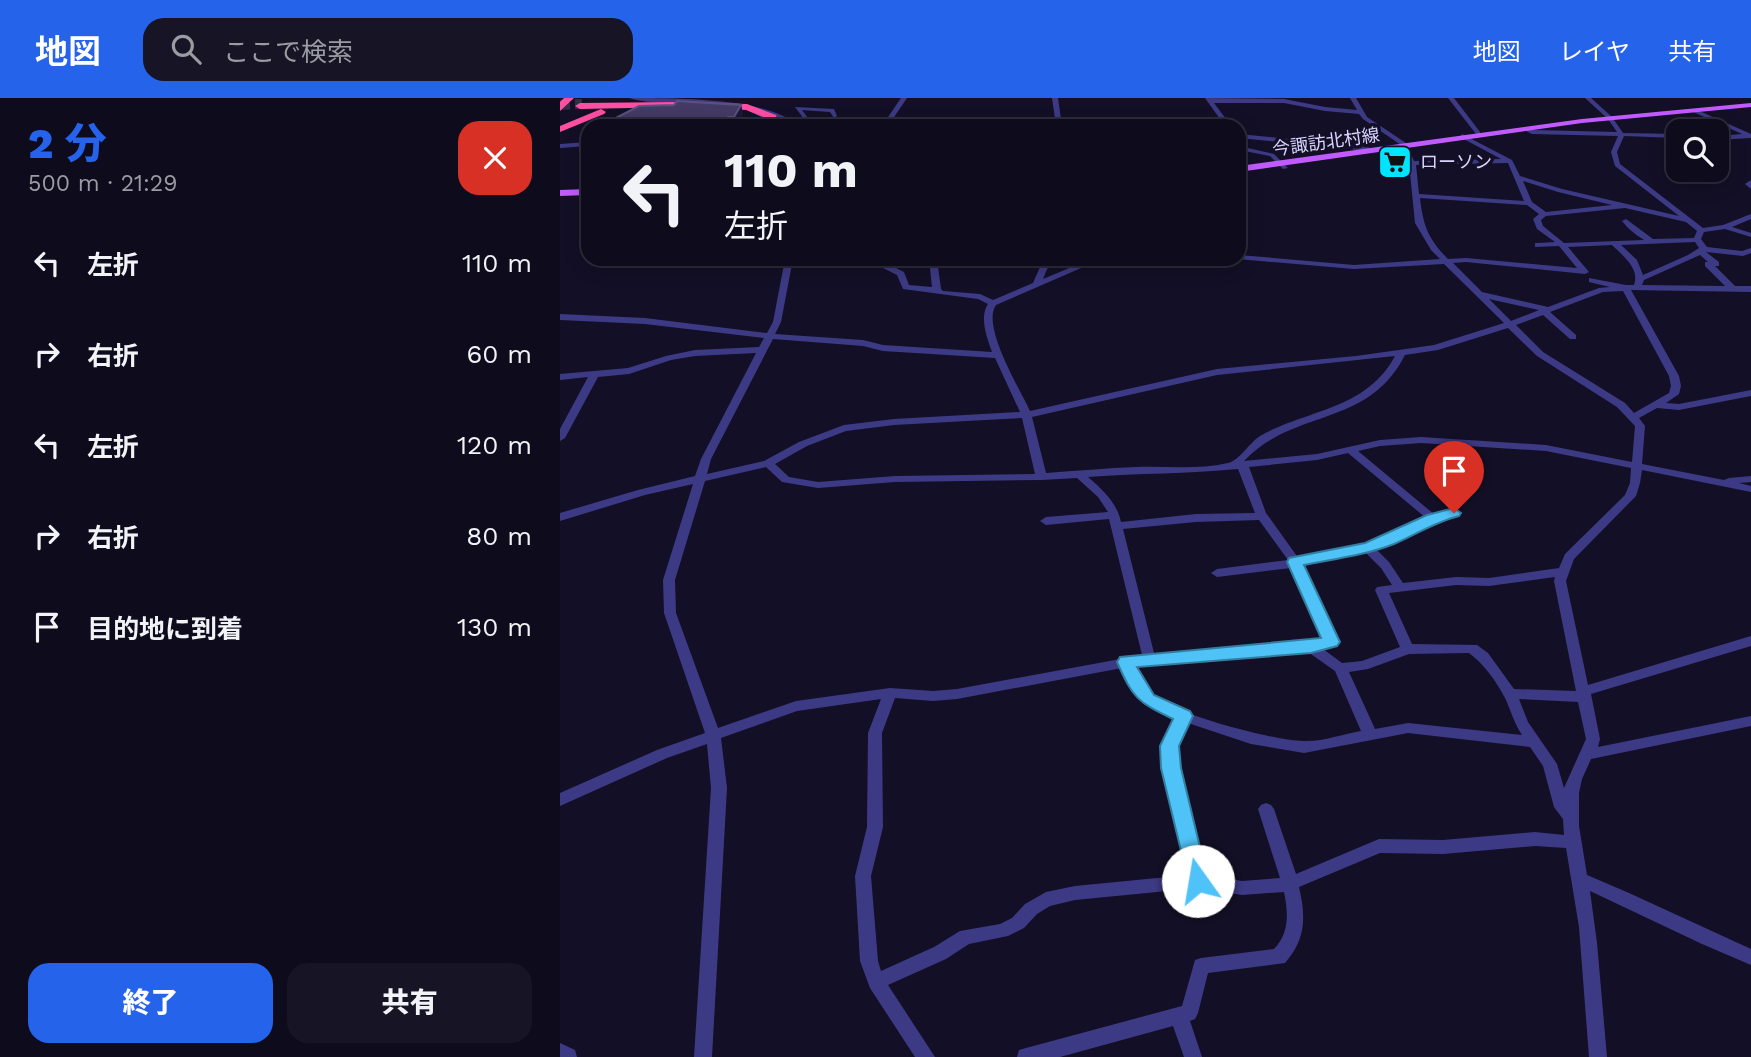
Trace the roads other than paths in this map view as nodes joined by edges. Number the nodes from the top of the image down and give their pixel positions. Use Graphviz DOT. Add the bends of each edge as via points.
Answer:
graph roads {
  1 [pos="569,98"];
  2 [pos="615,98"];
  3 [pos="632,98"];
  4 [pos="904,98"];
  5 [pos="1055,98"];
  6 [pos="1353,98"];
  7 [pos="1451,98"];
  8 [pos="1588,98"];
  9 [pos="1281,99"];
  10 [pos="742,100"];
  11 [pos="1208,100"];
  12 [pos="582,102"];
  13 [pos="654,104"];
  14 [pos="1751,104"];
  15 [pos="560,108"];
  16 [pos="1693,110"];
  17 [pos="1361,112"];
  18 [pos="626,114"];
  19 [pos="1609,117"];
  20 [pos="765,119"];
  21 [pos="773,119"];
  22 [pos="779,119"];
  23 [pos="786,119"];
  24 [pos="804,119"];
  25 [pos="834,119"];
  26 [pos="890,119"];
  27 [pos="1058,119"];
  28 [pos="1223,119"];
  29 [pos="561,122"];
  30 [pos="1525,129"];
  31 [pos="1478,133"];
  32 [pos="1622,135"];
  33 [pos="1666,136"];
  34 [pos="1751,136"];
  35 [pos="1246,137"];
  36 [pos="1464,137"];
  37 [pos="1729,137"];
  38 [pos="581,144"];
  39 [pos="560,146"];
  40 [pos="1405,146"];
  41 [pos="1246,149"];
  42 [pos="1337,150"];
  43 [pos="1510,161"];
  44 [pos="1412,163"];
  45 [pos="1281,165"];
  46 [pos="1246,168"];
  47 [pos="1517,177"];
  48 [pos="581,194"];
  49 [pos="560,195"];
  50 [pos="1415,196"];
  51 [pos="1529,203"];
  52 [pos="1626,206"];
  53 [pos="1544,214"];
  54 [pos="1751,216"];
  55 [pos="1626,221"];
  56 [pos="1689,221"];
  57 [pos="1725,227"];
  58 [pos="1701,230"];
  59 [pos="1751,235"];
  60 [pos="1698,240"];
  61 [pos="1652,242"];
  62 [pos="1615,244"];
  63 [pos="1538,245"];
  64 [pos="1562,245"];
  65 [pos="1702,250"];
  66 [pos="1751,250"];
  67 [pos="1246,258"];
  68 [pos="1445,261"];
  69 [pos="787,266"];
  70 [pos="886,266"];
  71 [pos="934,266"];
  72 [pos="1044,266"];
  73 [pos="1080,266"];
  74 [pos="1583,271"];
  75 [pos="1592,280"];
  76 [pos="1037,283"];
  77 [pos="1634,285"];
  78 [pos="1733,289"];
  79 [pos="1751,289"];
  80 [pos="937,290"];
  81 [pos="1602,290"];
  82 [pos="1479,294"];
  83 [pos="993,303"];
  84 [pos="1546,311"];
  85 [pos="560,317"];
  86 [pos="1508,325"];
  87 [pos="770,336"];
  88 [pos="1573,337"];
  89 [pos="761,350"];
  90 [pos="1401,353"];
  91 [pos="997,355"];
  92 [pos="594,375"];
  93 [pos="560,377"];
  94 [pos="1751,393"];
  95 [pos="1657,405"];
  96 [pos="1026,415"];
  97 [pos="1634,417"];
  98 [pos="560,438"];
  99 [pos="1351,450"];
  100 [pos="768,463"];
  101 [pos="1238,464"];
  102 [pos="1636,468"];
  103 [pos="1079,474"];
  104 [pos="1041,477"];
  105 [pos="699,479"];
  106 [pos="1751,479"];
  107 [pos="1708,482"];
  108 [pos="1751,489"];
  109 [pos="1454,513"];
  110 [pos="1263,516"];
  111 [pos="560,517"];
  112 [pos="1432,518"];
  113 [pos="1046,521"];
  114 [pos="1117,521"];
  115 [pos="1368,548"];
  116 [pos="1295,562"];
  117 [pos="1562,572"];
  118 [pos="1217,573"];
  119 [pos="1400,588"];
  120 [pos="1751,641"];
  121 [pos="1311,647"];
  122 [pos="1408,649"];
  123 [pos="1149,658"];
  124 [pos="1126,662"];
  125 [pos="1340,668"];
  126 [pos="890,693"];
  127 [pos="1510,694"];
  128 [pos="1585,694"];
  129 [pos="1184,716"];
  130 [pos="1751,721"];
  131 [pos="1370,734"];
  132 [pos="715,737"];
  133 [pos="1535,742"];
  134 [pos="1589,754"];
  135 [pos="1553,773"];
  136 [pos="1574,781"];
  137 [pos="560,800"];
  138 [pos="1266,809"];
  139 [pos="1572,818"];
  140 [pos="1574,842"];
  141 [pos="1580,880"];
  142 [pos="1198,881"];
  143 [pos="1289,884"];
  144 [pos="1751,957"];
  145 [pos="876,982"];
  146 [pos="1179,1016"];
  147 [pos="560,1052"];
  148 [pos="568,1057"];
  149 [pos="703,1057"];
  150 [pos="926,1057"];
  151 [pos="1026,1057"];
  152 [pos="1193,1057"];
  153 [pos="1598,1057"];
  1 -- 15 [label="highway"];
  2 -- 13 [label="highway"];
  3 -- 13 [label="street"];
  4 -- 26 [label="street"];
  5 -- 27 [label="street"];
  6 -- 17 [label="street"];
  7 -- 31 [label="street"];
  8 -- 19 [label="street"];
  9 -- 11 [label="street"];
  9 -- 17 [label="street"];
  10 -- 13 [label="street"];
  10 -- 23 [label="street" via="767,106"];
  11 -- 28 [label="street"];
  12 -- 13 [label="highway"];
  12 -- 29 [label="highway"];
  13 -- 18 [label="street"];
  13 -- 20 [label="street" via="740,108"];
  13 -- 21 [label="highway" via="747,107"];
  13 -- 22 [label="highway" via="751,106"];
  13 -- 29 [label="highway"];
  14 -- 16 [label="main road, 今諏訪北村線"];
  14 -- 19 [label="main road, 今諏訪北村線"];
  16 -- 19 [label="main road, 今諏訪北村線"];
  16 -- 34 [label="street"];
  17 -- 40 [label="street"];
  19 -- 30 [label="main road, 今諏訪北村線"];
  19 -- 31 [label="main road, 今諏訪北村線"];
  19 -- 32 [label="street"];
  24 -- 25 [label="street" via="797,108 832,110"];
  30 -- 32 [label="street"];
  30 -- 36 [label="main road, 今諏訪北村線"];
  31 -- 36 [label="main road, 今諏訪北村線"];
  32 -- 33 [label="street"];
  32 -- 56 [label="street" via="1614,152 1618,165"];
  34 -- 37 [label="street"];
  35 -- 42 [label="street"];
  36 -- 40 [label="main road, 今諏訪北村線"];
  36 -- 43 [label="street"];
  38 -- 39 [label="street"];
  40 -- 42 [label="main road, 今諏訪北村線"];
  40 -- 44 [label="street"];
  40 -- 45 [label="main road, 今諏訪北村線"];
  41 -- 45 [label="street" via="1272,155"];
  42 -- 45 [label="main road, 今諏訪北村線"];
  43 -- 44 [label="street"];
  43 -- 47 [label="street"];
  44 -- 50 [label="street"];
  45 -- 46 [label="main road, 今諏訪北村線"];
  47 -- 51 [label="street"];
  47 -- 52 [label="street"];
  48 -- 49 [label="main road"];
  50 -- 51 [label="street"];
  50 -- 68 [label="street" via="1424,234"];
  51 -- 53 [label="street"];
  52 -- 53 [label="street"];
  52 -- 56 [label="street"];
  53 -- 64 [label="street" via="1537,219 1540,227"];
  54 -- 57 [label="street"];
  55 -- 61 [label="street"];
  56 -- 58 [label="street"];
  57 -- 58 [label="street"];
  57 -- 59 [label="street"];
  58 -- 60 [label="street"];
  60 -- 61 [label="street"];
  60 -- 65 [label="street"];
  61 -- 62 [label="street"];
  62 -- 64 [label="street"];
  62 -- 77 [label="street" via="1634,262"];
  63 -- 64 [label="street"];
  64 -- 74 [label="street"];
  65 -- 66 [label="street" via="1743,254"];
  65 -- 77 [label="street"];
  65 -- 78 [label="street" via="1716,264 1708,264"];
  67 -- 68 [label="street" via="1354,267"];
  68 -- 74 [label="street"];
  68 -- 82 [label="street"];
  69 -- 87 [label="street"];
  70 -- 80 [label="street" via="901,274 906,287"];
  71 -- 80 [label="street"];
  72 -- 76 [label="street"];
  73 -- 76 [label="street"];
  74 -- 75 [label="street"];
  75 -- 77 [label="street"];
  75 -- 81 [label="street"];
  76 -- 83 [label="street"];
  77 -- 78 [label="street"];
  77 -- 81 [label="street"];
  77 -- 95 [label="street" via="1676,386 1674,394"];
  78 -- 79 [label="street"];
  80 -- 83 [label="street"];
  81 -- 84 [label="street"];
  82 -- 84 [label="street"];
  82 -- 86 [label="street"];
  83 -- 91 [label="street" via="988,316"];
  84 -- 86 [label="street"];
  84 -- 88 [label="street"];
  85 -- 87 [label="street" via="645,320"];
  86 -- 90 [label="street" via="1435,348"];
  86 -- 97 [label="street" via="1550,362"];
  87 -- 89 [label="street"];
  87 -- 91 [label="street" via="930,353"];
  89 -- 92 [label="street" via="680,355 629,371"];
  89 -- 105 [label="street"];
  90 -- 96 [label="street" via="1217,372"];
  90 -- 101 [label="street" via="1397,365 1358,401 1264,439"];
  91 -- 96 [label="street"];
  92 -- 93 [label="street"];
  92 -- 98 [label="street"];
  94 -- 95 [label="street" via="1679,407"];
  95 -- 97 [label="street"];
  96 -- 100 [label="street" via="844,428"];
  96 -- 104 [label="street"];
  97 -- 102 [label="street" via="1641,436"];
  99 -- 101 [label="street"];
  99 -- 102 [label="street" via="1404,440 1520,444"];
  99 -- 112 [label="street"];
  100 -- 104 [label="street" via="786,481 805,485"];
  100 -- 105 [label="street"];
  101 -- 103 [label="street"];
  101 -- 110 [label="street"];
  102 -- 107 [label="street"];
  102 -- 117 [label="street" via="1635,483 1624,505 1581,542"];
  103 -- 104 [label="street"];
  103 -- 114 [label="street" via="1102,495"];
  105 -- 111 [label="street"];
  105 -- 132 [label="street" via="668,597"];
  106 -- 107 [label="street"];
  107 -- 108 [label="street"];
  109 -- 112 [label="street"];
  110 -- 114 [label="street"];
  110 -- 116 [label="street"];
  112 -- 115 [label="street"];
  113 -- 114 [label="street"];
  114 -- 123 [label="street"];
  115 -- 116 [label="street"];
  115 -- 119 [label="street"];
  116 -- 118 [label="street"];
  116 -- 121 [label="street" via="1331,642"];
  117 -- 119 [label="street"];
  117 -- 128 [label="street" via="1564,604"];
  119 -- 122 [label="street" via="1381,590"];
  120 -- 128 [label="street"];
  121 -- 123 [label="street"];
  121 -- 125 [label="street"];
  122 -- 125 [label="street" via="1363,666"];
  122 -- 127 [label="street" via="1472,649 1483,656"];
  123 -- 124 [label="street"];
  124 -- 126 [label="street" via="957,694"];
  124 -- 129 [label="street" via="1148,699"];
  125 -- 131 [label="street"];
  126 -- 132 [label="street" via="796,706"];
  126 -- 145 [label="street" via="876,733 875,827 863,876 869,961"];
  127 -- 128 [label="street"];
  127 -- 133 [label="street"];
  128 -- 134 [label="street" via="1593,738"];
  129 -- 131 [label="street" via="1251,738 1304,747"];
  129 -- 142 [label="street" via="1170,746 1171,768"];
  130 -- 134 [label="street"];
  131 -- 133 [label="street" via="1408,728"];
  132 -- 137 [label="street" via="623,770"];
  132 -- 149 [label="street" via="719,788"];
  133 -- 135 [label="street"];
  134 -- 136 [label="street"];
  135 -- 136 [label="street"];
  135 -- 139 [label="street" via="1562,807"];
  136 -- 139 [label="street"];
  138 -- 143 [label="street"];
  139 -- 140 [label="street"];
  140 -- 141 [label="street"];
  140 -- 143 [label="street" via="1535,839 1443,848 1380,846"];
  141 -- 144 [label="street"];
  141 -- 153 [label="street"];
  142 -- 143 [label="street" via="1242,888"];
  142 -- 145 [label="street" via="1046,899 1010,927 966,937"];
  143 -- 146 [label="street" via="1295,921 1290,944 1279,957 1201,966 1189,1013"];
  145 -- 150 [label="street"];
  146 -- 151 [label="street"];
  146 -- 152 [label="street"];
  147 -- 148 [label="street"];
}
